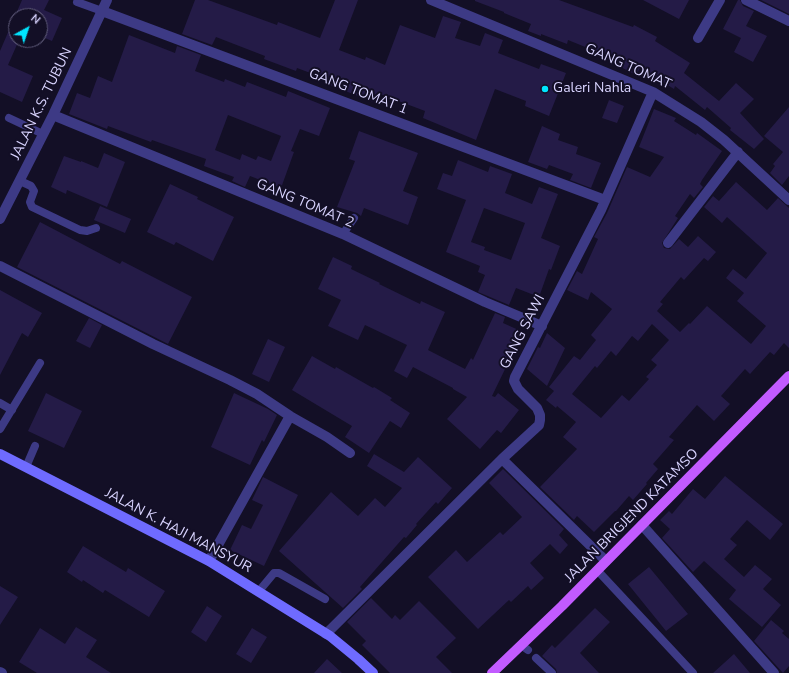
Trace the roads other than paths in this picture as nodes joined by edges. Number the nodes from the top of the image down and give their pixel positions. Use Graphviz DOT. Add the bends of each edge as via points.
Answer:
graph roads {
  1 [pos="107,0"];
  2 [pos="431,0"];
  3 [pos="720,0"];
  4 [pos="746,0"];
  5 [pos="77,2"];
  6 [pos="102,11"];
  7 [pos="789,21"];
  8 [pos="698,38"];
  9 [pos="653,92"];
  10 [pos="53,115"];
  11 [pos="9,118"];
  12 [pos="44,134"];
  13 [pos="738,152"];
  14 [pos="20,181"];
  15 [pos="605,200"];
  16 [pos="789,200"];
  17 [pos="354,218"];
  18 [pos="0,219"];
  19 [pos="96,228"];
  20 [pos="343,234"];
  21 [pos="668,243"];
  22 [pos="0,266"];
  23 [pos="542,326"];
  24 [pos="40,363"];
  25 [pos="789,376"];
  26 [pos="0,403"];
  27 [pos="12,410"];
  28 [pos="290,416"];
  29 [pos="0,429"];
  30 [pos="35,446"];
  31 [pos="350,453"];
  32 [pos="0,454"];
  33 [pos="502,459"];
  34 [pos="26,467"];
  35 [pos="642,525"];
  36 [pos="209,561"];
  37 [pos="606,561"];
  38 [pos="597,570"];
  39 [pos="259,591"];
  40 [pos="325,599"];
  41 [pos="326,634"];
  42 [pos="536,658"];
  43 [pos="373,673"];
  44 [pos="492,673"];
  45 [pos="552,673"];
  46 [pos="693,673"];
  47 [pos="774,673"];
  1 -- 6 [label="street, JALAN K.S. TUBUN"];
  2 -- 9 [label="street, GANG TOMAT"];
  3 -- 8 [label="street"];
  4 -- 7 [label="street"];
  5 -- 6 [label="lane"];
  6 -- 10 [label="street, JALAN K.S. TUBUN"];
  6 -- 15 [label="street, GANG TOMAT 1"];
  9 -- 13 [label="street, GANG TOMAT" via="701,122"];
  9 -- 15 [label="street, GANG SAWI"];
  10 -- 12 [label="street, JALAN K.S. TUBUN"];
  10 -- 20 [label="street, GANG TOMAT 2"];
  11 -- 12 [label="lane"];
  12 -- 14 [label="street, JALAN K.S. TUBUN"];
  13 -- 16 [label="street, GANG TOMAT"];
  13 -- 21 [label="street"];
  14 -- 18 [label="street, JALAN K.S. TUBUN"];
  14 -- 19 [label="lane" via="31,186 34,191 30,202 32,207 80,230"];
  15 -- 23 [label="street, GANG SAWI"];
  17 -- 20 [label="lane"];
  20 -- 23 [label="street, GANG TOMAT 2"];
  22 -- 28 [label="street" via="230,380"];
  23 -- 33 [label="street, GANG SAWI" via="517,370 514,381 518,389 537,408 540,420 535,429"];
  24 -- 27 [label="lane"];
  25 -- 35 [label="main road, JALAN BRIGJEND KATAMSO"];
  26 -- 27 [label="lane"];
  27 -- 29 [label="lane"];
  28 -- 31 [label="street"];
  28 -- 36 [label="street"];
  30 -- 34 [label="lane"];
  32 -- 34 [label="street, JALAN K. HAJI MANSYUR"];
  33 -- 37 [label="street"];
  33 -- 41 [label="street"];
  34 -- 36 [label="street, JALAN K. HAJI MANSYUR"];
  35 -- 37 [label="main road, JALAN BRIGJEND KATAMSO"];
  35 -- 47 [label="street"];
  36 -- 39 [label="street, JALAN K. HAJI MANSYUR"];
  37 -- 38 [label="main road, JALAN BRIGJEND KATAMSO"];
  38 -- 44 [label="main road, JALAN BRIGJEND KATAMSO" via="524,648"];
  38 -- 46 [label="lane"];
  39 -- 40 [label="lane" via="274,573 280,573"];
  39 -- 41 [label="street, JALAN K. HAJI MANSYUR"];
  41 -- 43 [label="street, JALAN K. HAJI MANSYUR"];
  42 -- 45 [label="lane"];
}
